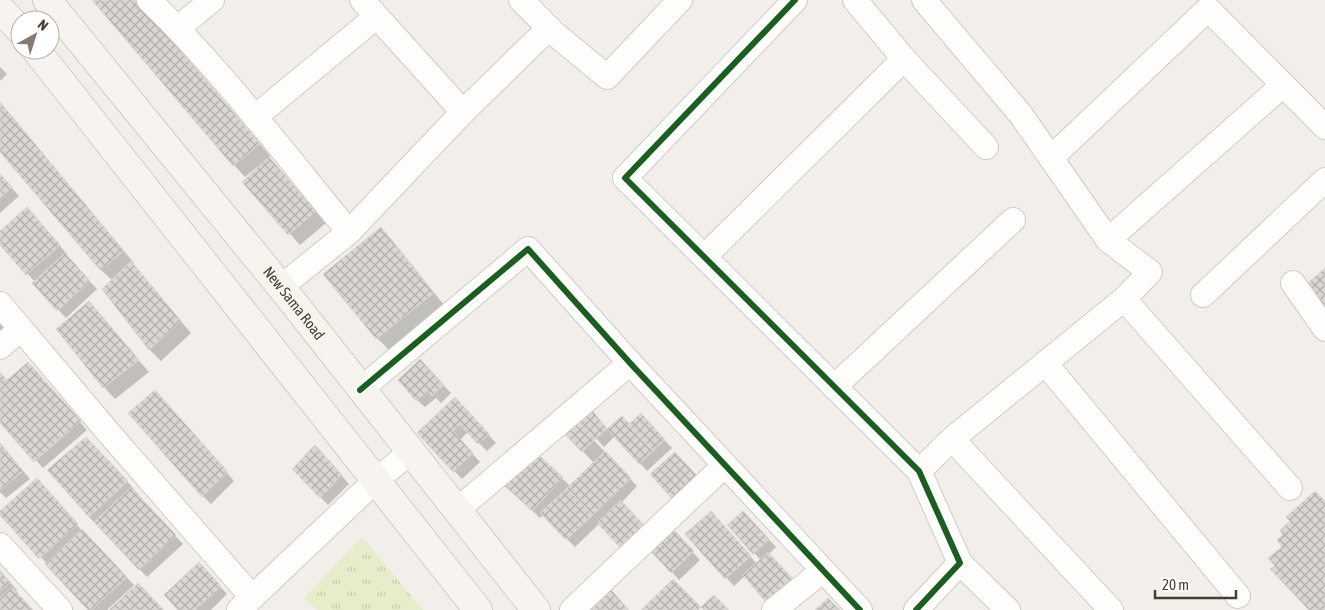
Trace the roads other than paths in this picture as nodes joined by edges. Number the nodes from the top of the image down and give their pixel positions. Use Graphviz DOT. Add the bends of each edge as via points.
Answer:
graph roads {
  1 [pos="47,0"];
  2 [pos="149,0"];
  3 [pos="212,0"];
  4 [pos="680,0"];
  5 [pos="795,0"];
  6 [pos="856,0"];
  7 [pos="924,0"];
  8 [pos="0,9"];
  9 [pos="369,9"];
  10 [pos="537,10"];
  11 [pos="10,20"];
  12 [pos="178,28"];
  13 [pos="904,59"];
  14 [pos="44,60"];
  15 [pos="1283,85"];
  16 [pos="463,112"];
  17 [pos="255,117"];
  18 [pos="1325,127"];
  19 [pos="986,147"];
  20 [pos="1051,158"];
  21 [pos="1325,180"];
  22 [pos="1014,220"];
  23 [pos="349,232"];
  24 [pos="1108,240"];
  25 [pos="704,256"];
  26 [pos="1293,283"];
  27 [pos="281,287"];
  28 [pos="1203,295"];
  29 [pos="1124,299"];
  30 [pos="0,304"];
  31 [pos="1325,329"];
  32 [pos="21,330"];
  33 [pos="0,347"];
  34 [pos="630,362"];
  35 [pos="1044,363"];
  36 [pos="834,387"];
  37 [pos="360,390"];
  38 [pos="952,439"];
  39 [pos="411,452"];
  40 [pos="725,465"];
  41 [pos="919,472"];
  42 [pos="375,481"];
  43 [pos="1290,488"];
  44 [pos="457,510"];
  45 [pos="0,545"];
  46 [pos="960,563"];
  47 [pos="822,571"];
  48 [pos="1238,596"];
  49 [pos="246,604"];
  50 [pos="60,610"];
  51 [pos="478,610"];
  52 [pos="536,610"];
  53 [pos="572,610"];
  54 [pos="774,610"];
  55 [pos="860,610"];
  56 [pos="916,610"];
  57 [pos="1008,610"];
  58 [pos="1111,610"];
  1 -- 27 [label="main road, New Sama Road"];
  2 -- 12 [label="street"];
  3 -- 12 [label="street"];
  4 -- 10 [label="street" via="607,77"];
  5 -- 25 [label="street" via="626,178"];
  6 -- 13 [label="street"];
  7 -- 20 [label="street" via="1021,115"];
  8 -- 11 [label="main road"];
  9 -- 16 [label="street"];
  9 -- 17 [label="street"];
  10 -- 16 [label="street"];
  12 -- 17 [label="street"];
  13 -- 19 [label="street"];
  13 -- 25 [label="street"];
  14 -- 42 [label="main road"];
  15 -- 18 [label="street"];
  15 -- 20 [label="street" via="1208,10"];
  15 -- 24 [label="street"];
  16 -- 23 [label="street"];
  17 -- 23 [label="street"];
  20 -- 24 [label="street"];
  21 -- 28 [label="street"];
  22 -- 36 [label="street"];
  23 -- 27 [label="street"];
  24 -- 29 [label="street" via="1150,272"];
  25 -- 36 [label="street"];
  26 -- 31 [label="street"];
  27 -- 37 [label="main road, New Sama Road"];
  29 -- 35 [label="street"];
  29 -- 43 [label="street"];
  30 -- 32 [label="street"];
  32 -- 33 [label="street"];
  32 -- 49 [label="street"];
  34 -- 37 [label="street" via="528,250"];
  34 -- 40 [label="street"];
  34 -- 44 [label="street"];
  35 -- 38 [label="street"];
  35 -- 48 [label="street"];
  36 -- 41 [label="street"];
  37 -- 39 [label="main road, New Sama Road"];
  38 -- 41 [label="street"];
  38 -- 58 [label="street"];
  39 -- 42 [label="street"];
  39 -- 44 [label="main road, New Sama Road"];
  40 -- 47 [label="street"];
  40 -- 53 [label="street"];
  41 -- 46 [label="street"];
  42 -- 49 [label="street"];
  42 -- 51 [label="main road"];
  44 -- 52 [label="main road, New Sama Road"];
  45 -- 50 [label="street"];
  46 -- 56 [label="street"];
  46 -- 57 [label="street"];
  47 -- 54 [label="street"];
  47 -- 55 [label="street"];
}
